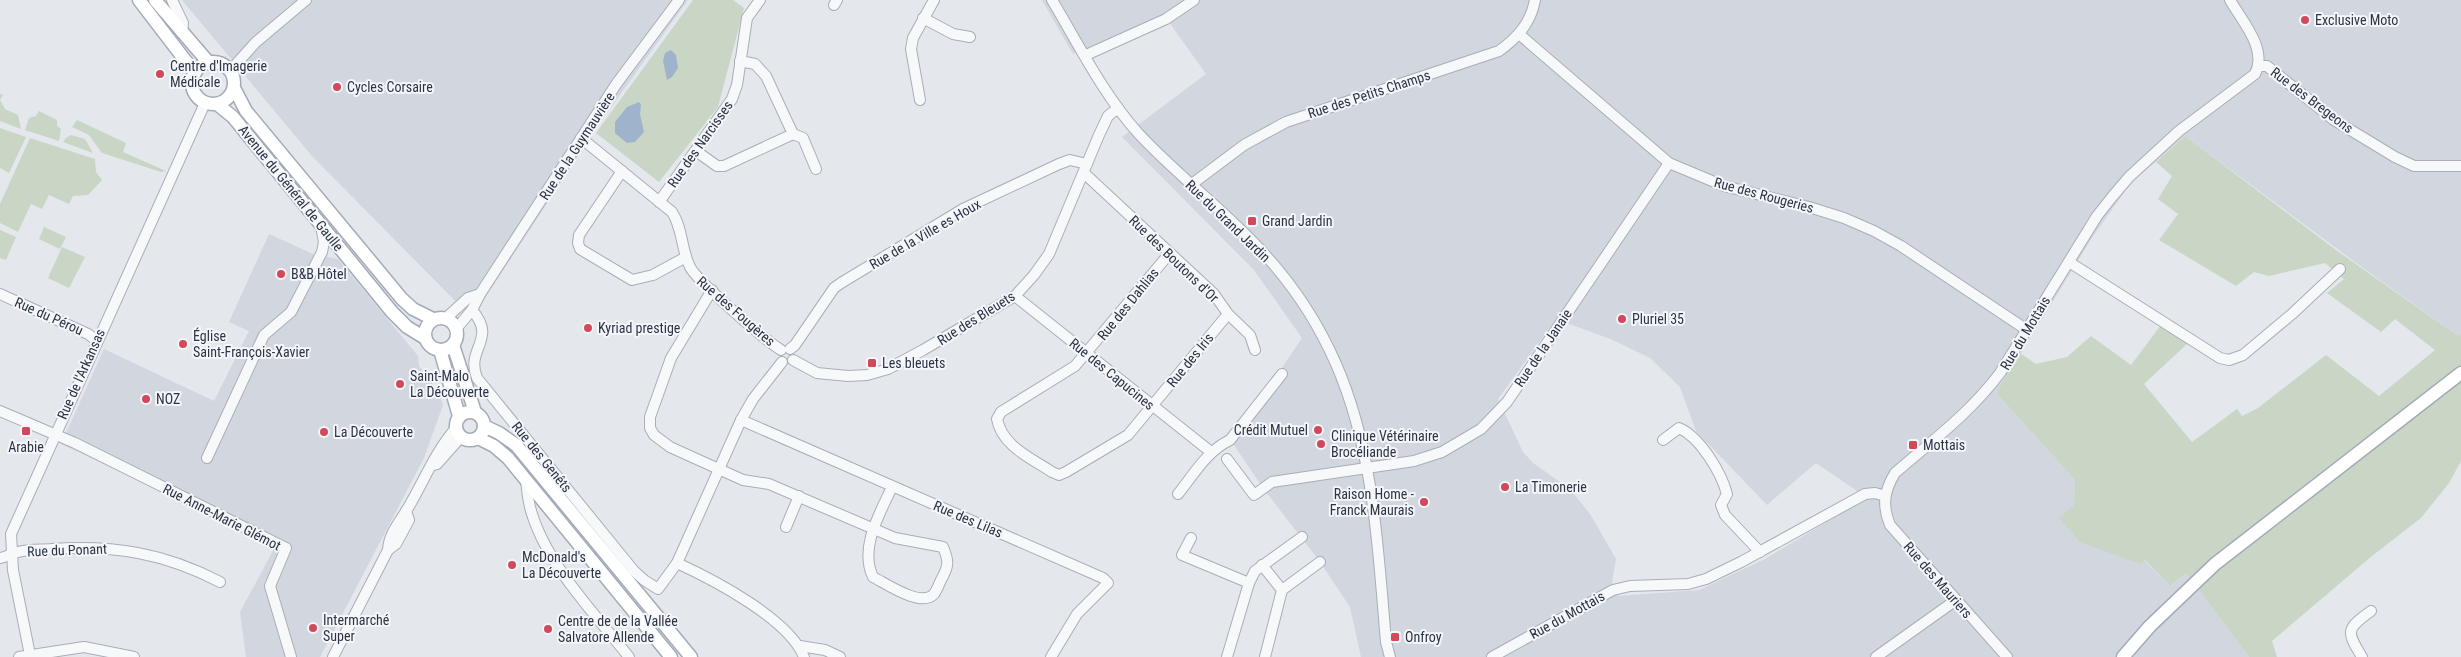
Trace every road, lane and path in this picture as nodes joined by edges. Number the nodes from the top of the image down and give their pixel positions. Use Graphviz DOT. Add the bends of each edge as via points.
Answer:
graph roads {
  1 [pos="139,0"];
  2 [pos="155,0"];
  3 [pos="172,0"];
  4 [pos="306,0"];
  5 [pos="679,0"];
  6 [pos="760,0"];
  7 [pos="934,0"];
  8 [pos="1052,0"];
  9 [pos="1194,0"];
  10 [pos="1535,0"];
  11 [pos="2230,0"];
  12 [pos="923,18"];
  13 [pos="182,33"];
  14 [pos="1519,34"];
  15 [pos="970,37"];
  16 [pos="1086,55"];
  17 [pos="740,61"];
  18 [pos="208,63"];
  19 [pos="2259,66"];
  20 [pos="230,71"];
  21 [pos="195,73"];
  22 [pos="234,88"];
  23 [pos="920,100"];
  24 [pos="211,103"];
  25 [pos="1118,108"];
  26 [pos="793,134"];
  27 [pos="581,138"];
  28 [pos="696,151"];
  29 [pos="1669,163"];
  30 [pos="2461,166"];
  31 [pos="816,169"];
  32 [pos="1085,169"];
  33 [pos="622,172"];
  34 [pos="1192,184"];
  35 [pos="660,202"];
  36 [pos="321,226"];
  37 [pos="324,248"];
  38 [pos="342,252"];
  39 [pos="1169,254"];
  40 [pos="686,257"];
  41 [pos="2069,262"];
  42 [pos="2340,269"];
  43 [pos="712,290"];
  44 [pos="0,294"];
  45 [pos="480,294"];
  46 [pos="1015,296"];
  47 [pos="472,310"];
  48 [pos="1228,314"];
  49 [pos="440,319"];
  50 [pos="456,329"];
  51 [pos="2027,330"];
  52 [pos="425,338"];
  53 [pos="96,340"];
  54 [pos="453,345"];
  55 [pos="786,349"];
  56 [pos="440,350"];
  57 [pos="1255,350"];
  58 [pos="1087,354"];
  59 [pos="793,360"];
  60 [pos="782,362"];
  61 [pos="2461,373"];
  62 [pos="1282,374"];
  63 [pos="1153,406"];
  64 [pos="0,411"];
  65 [pos="475,412"];
  66 [pos="741,420"];
  67 [pos="459,427"];
  68 [pos="481,432"];
  69 [pos="55,434"];
  70 [pos="1663,440"];
  71 [pos="1211,452"];
  72 [pos="207,458"];
  73 [pos="1227,460"];
  74 [pos="1368,467"];
  75 [pos="718,469"];
  76 [pos="526,481"];
  77 [pos="892,487"];
  78 [pos="1178,494"];
  79 [pos="799,496"];
  80 [pos="1885,496"];
  81 [pos="786,527"];
  82 [pos="873,528"];
  83 [pos="0,529"];
  84 [pos="10,534"];
  85 [pos="1302,537"];
  86 [pos="1191,538"];
  87 [pos="1760,552"];
  88 [pos="11,555"];
  89 [pos="0,558"];
  90 [pos="1320,562"];
  91 [pos="677,563"];
  92 [pos="1262,565"];
  93 [pos="220,582"];
  94 [pos="1249,583"];
  95 [pos="1282,590"];
  96 [pos="1956,600"];
  97 [pos="2371,611"];
  98 [pos="1386,642"];
  99 [pos="800,646"];
  100 [pos="120,655"];
  101 [pos="24,656"];
  102 [pos="134,657"];
  103 [pos="292,657"];
  104 [pos="333,657"];
  105 [pos="629,657"];
  106 [pos="671,657"];
  107 [pos="691,657"];
  108 [pos="804,657"];
  109 [pos="840,657"];
  110 [pos="1051,657"];
  111 [pos="1227,657"];
  112 [pos="1265,657"];
  113 [pos="1384,657"];
  114 [pos="1390,657"];
  115 [pos="1492,657"];
  116 [pos="1876,657"];
  117 [pos="2006,657"];
  118 [pos="2123,657"];
  119 [pos="2362,657"];
  1 -- 21 [label="main road"];
  2 -- 13 [label="main road"];
  3 -- 13 [label="street" via="183,23"];
  4 -- 20 [label="street" via="255,43"];
  5 -- 27 [label="street, Rue de la Guymauvière"];
  6 -- 17 [label="street, Rue des Narcisses" via="747,18"];
  7 -- 12 [label="street"];
  8 -- 16 [label="street, Rue du Grand Jardin"];
  9 -- 16 [label="street" via="1166,19"];
  10 -- 14 [label="street, Rue des Petits Champs" via="1527,23"];
  11 -- 19 [label="street, Rue des Bregeons" via="2256,44"];
  12 -- 15 [label="street" via="953,34"];
  12 -- 23 [label="street" via="911,49"];
  13 -- 18 [label="main road"];
  14 -- 29 [label="street, Rue des Rougeries"];
  14 -- 34 [label="street, Rue des Petits Champs" via="1499,52 1286,122 1244,145"];
  16 -- 25 [label="street, Rue du Grand Jardin"];
  17 -- 26 [label="street" via="754,64 766,76"];
  17 -- 28 [label="street, Rue des Narcisses" via="732,99"];
  18 -- 20 [label="main road" via="218,63"];
  18 -- 21 [label="main road"];
  19 -- 30 [label="street, Rue des Bregeons" via="2267,66 2334,120 2395,157 2414,166"];
  19 -- 41 [label="street, Rue du Mottais" via="2250,79 2179,131 2129,177 2097,216"];
  20 -- 22 [label="main road"];
  21 -- 24 [label="main road" via="193,90 200,100"];
  22 -- 24 [label="main road" via="227,98"];
  22 -- 49 [label="main road, Avenue du Général de Gaulle" via="243,107 402,299 413,309"];
  24 -- 36 [label="main road, Avenue du Général de Gaulle" via="233,117"];
  24 -- 53 [label="street, Rue de l'Arkansas"];
  25 -- 32 [label="street, Rue des Bleuets" via="1108,116"];
  25 -- 34 [label="street, Rue du Grand Jardin" via="1153,149"];
  26 -- 28 [label="street" via="724,166 717,166"];
  26 -- 31 [label="street" via="803,138"];
  27 -- 33 [label="street, Rue des Fougères"];
  27 -- 45 [label="street, Rue de la Guymauvière"];
  28 -- 35 [label="street, Rue des Narcisses"];
  29 -- 51 [label="street, Rue des Rougeries" via="1724,186 1809,207 1874,231"];
  29 -- 74 [label="street, Rue de la Janaie" via="1495,416 1473,434 1442,452 1414,461"];
  32 -- 39 [label="street, Rue des Boutons d'Or"];
  32 -- 46 [label="street, Rue des Bleuets" via="1049,254"];
  32 -- 55 [label="street, Rue de la Ville es Houx" via="1070,160 964,209 834,288 796,345"];
  33 -- 35 [label="street, Rue des Fougères"];
  33 -- 40 [label="street" via="579,235 580,249 632,280 653,275"];
  34 -- 74 [label="street, Rue du Grand Jardin" via="1251,240 1298,297 1336,364 1357,422"];
  35 -- 40 [label="street, Rue des Fougères" via="677,220"];
  36 -- 37 [label="street"];
  36 -- 38 [label="main road, Avenue du Général de Gaulle"];
  37 -- 38 [label="street"];
  37 -- 72 [label="street" via="291,312 264,335"];
  38 -- 52 [label="main road, Avenue du Général de Gaulle" via="392,312"];
  39 -- 48 [label="street, Rue des Boutons d'Or" via="1214,294"];
  39 -- 58 [label="street, Rue des Dahlias"];
  40 -- 43 [label="street, Rue des Fougères" via="695,275"];
  41 -- 42 [label="street" via="2220,358 2229,360 2243,355"];
  41 -- 51 [label="street, Rue du Mottais"];
  43 -- 55 [label="street, Rue des Fougères"];
  43 -- 75 [label="street" via="671,358 650,417 650,428 661,442"];
  44 -- 53 [label="street, Rue du Pérou"];
  45 -- 47 [label="street, Rue de la Guymauvière"];
  45 -- 49 [label="street" via="468,298"];
  46 -- 58 [label="street, Rue des Capucines"];
  46 -- 59 [label="street, Rue des Bleuets" via="888,369 848,376 817,372"];
  47 -- 50 [label="street, Rue de la Guymauvière"];
  47 -- 91 [label="street, Rue des Genêts" via="481,320 484,333 474,361 478,378 634,571 658,589"];
  48 -- 57 [label="street, Rue des Boutons d'Or" via="1250,335"];
  48 -- 63 [label="street, Rue des Iris"];
  49 -- 50 [label="main road"];
  49 -- 52 [label="main road" via="425,329"];
  50 -- 54 [label="main road"];
  51 -- 80 [label="street, Rue du Mottais" via="1984,395 1895,474"];
  52 -- 56 [label="main road" via="432,347"];
  53 -- 69 [label="street, Rue de l'Arkansas"];
  54 -- 56 [label="main road"];
  54 -- 65 [label="main road"];
  55 -- 59 [label="street" via="794,355"];
  55 -- 60 [label="street" via="779,354"];
  56 -- 67 [label="main road"];
  58 -- 63 [label="street, Rue des Capucines"];
  58 -- 63 [label="street, Rue des Dahlias" via="1075,366 1002,412 997,419 998,427 1013,446 1059,475 1128,436"];
  59 -- 60 [label="street"];
  60 -- 66 [label="street"];
  61 -- 118 [label="main road" via="2215,564 2150,626"];
  62 -- 71 [label="street" via="1230,440 1222,442"];
  63 -- 71 [label="street, Rue des Capucines"];
  64 -- 69 [label="street, Rue Anne-Marie Glémot"];
  65 -- 67 [label="main road" via="466,412"];
  65 -- 68 [label="main road" via="480,416"];
  66 -- 75 [label="street"];
  66 -- 77 [label="street, Rue des Lilas"];
  67 -- 68 [label="main road" via="468,440"];
  67 -- 104 [label="street" via="437,452 406,511 409,520 396,544 388,550"];
  68 -- 76 [label="main road"];
  68 -- 107 [label="main road" via="499,433 516,444"];
  69 -- 84 [label="street, Rue de l'Arkansas"];
  69 -- 103 [label="street, Rue Anne-Marie Glémot" via="286,548 270,586"];
  70 -- 87 [label="street" via="1679,428 1708,456 1723,479 1727,494 1721,505 1725,515"];
  71 -- 78 [label="street"];
  73 -- 74 [label="street, Rue de la Janaie" via="1254,495 1272,482"];
  74 -- 98 [label="street, Rue du Grand Jardin"];
  75 -- 79 [label="street" via="743,480 769,484"];
  75 -- 91 [label="street"];
  76 -- 105 [label="street" via="533,516 546,544 566,578"];
  76 -- 106 [label="main road"];
  77 -- 82 [label="street"];
  77 -- 110 [label="street, Rue des Lilas" via="1103,578 1108,583 1077,614"];
  79 -- 81 [label="street"];
  79 -- 82 [label="street"];
  80 -- 87 [label="street, Rue du Mottais" via="1865,494"];
  80 -- 96 [label="street, Rue des Mauriers" via="1890,525"];
  82 -- 82 [label="street" via="869,557 873,577 915,598 934,594 948,567 949,560 943,547 895,538"];
  83 -- 84 [label="street"];
  84 -- 88 [label="street, Rue de l'Arkansas"];
  85 -- 92 [label="street"];
  86 -- 94 [label="street" via="1182,555"];
  87 -- 115 [label="street, Rue du Mottais" via="1706,579 1688,584 1630,586 1613,590"];
  88 -- 89 [label="street, Rue du Ponant"];
  88 -- 93 [label="street, Rue du Ponant" via="87,547 121,549 150,554"];
  88 -- 101 [label="street, Rue de l'Arkansas"];
  90 -- 95 [label="street"];
  91 -- 99 [label="street" via="755,606"];
  92 -- 94 [label="street" via="1254,571"];
  92 -- 95 [label="street"];
  94 -- 111 [label="street"];
  95 -- 112 [label="street"];
  96 -- 116 [label="street"];
  96 -- 117 [label="street, Rue des Mauriers"];
  97 -- 119 [label="street" via="2352,624 2350,631 2351,640"];
  98 -- 113 [label="street, Rue du Grand Jardin"];
  98 -- 114 [label="street, Rue du Grand Jardin"];
  99 -- 108 [label="street"];
  99 -- 109 [label="street" via="825,650"];
  100 -- 101 [label="street" via="84,647"];
  100 -- 102 [label="street"];
}
